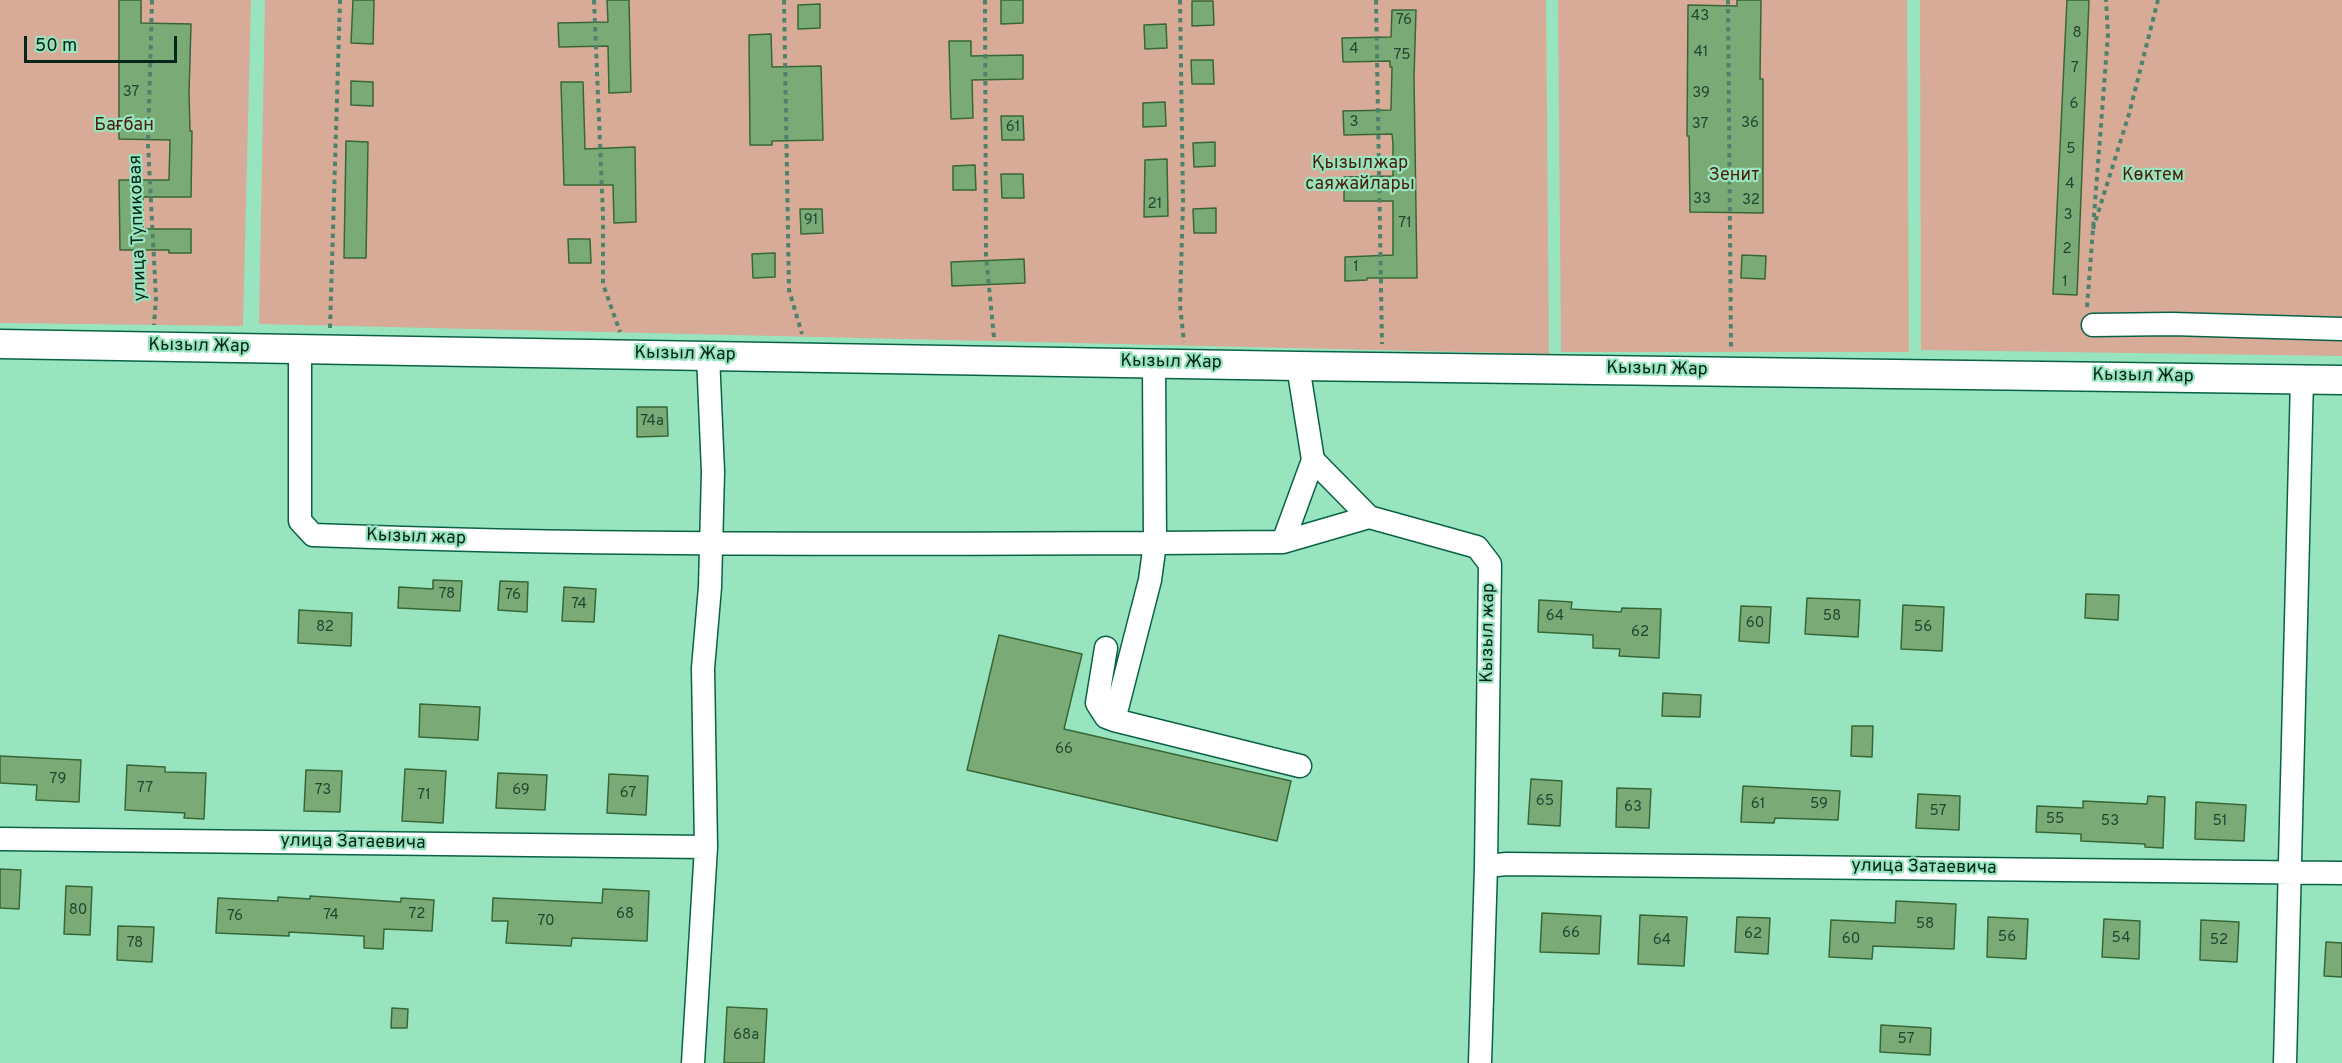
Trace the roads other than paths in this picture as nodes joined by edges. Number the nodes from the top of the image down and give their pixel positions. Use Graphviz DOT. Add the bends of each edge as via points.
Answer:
graph roads {
  1 [pos="2093,325"];
  2 [pos="2342,329"];
  3 [pos="0,344"];
  4 [pos="300,349"];
  5 [pos="708,355"];
  6 [pos="1154,363"];
  7 [pos="1298,366"];
  8 [pos="2302,379"];
  9 [pos="2342,380"];
  10 [pos="1313,460"];
  11 [pos="1369,517"];
  12 [pos="1283,542"];
  13 [pos="1155,543"];
  14 [pos="709,545"];
  15 [pos="1106,648"];
  16 [pos="1114,720"];
  17 [pos="1300,766"];
  18 [pos="0,839"];
  19 [pos="706,847"];
  20 [pos="1496,865"];
  21 [pos="2289,871"];
  22 [pos="2342,873"];
  23 [pos="693,1063"];
  24 [pos="1480,1063"];
  25 [pos="2285,1063"];
  1 -- 2 [label="street"];
  3 -- 4 [label="main road, Кызыл Жар"];
  4 -- 5 [label="main road, Кызыл Жар"];
  4 -- 14 [label="street, Кызыл жар" via="300,521 313,535"];
  5 -- 6 [label="main road, Кызыл Жар"];
  5 -- 14 [label="street" via="713,472"];
  6 -- 7 [label="main road, Кызыл Жар"];
  6 -- 13 [label="street"];
  7 -- 8 [label="main road, Кызыл Жар"];
  7 -- 10 [label="street"];
  8 -- 9 [label="main road, Кызыл Жар"];
  8 -- 21 [label="street"];
  10 -- 11 [label="street, Кызыл жар"];
  10 -- 12 [label="street"];
  11 -- 12 [label="street, Кызыл жар"];
  11 -- 20 [label="street, Кызыл жар" via="1477,547 1490,564"];
  12 -- 13 [label="street, Кызыл жар"];
  13 -- 14 [label="street, Кызыл жар"];
  13 -- 16 [label="street" via="1150,580"];
  14 -- 19 [label="street" via="704,668"];
  15 -- 16 [label="street" via="1097,703 1106,717"];
  16 -- 17 [label="street"];
  18 -- 19 [label="street, улица Затаевича"];
  19 -- 23 [label="street"];
  20 -- 21 [label="street, улица Затаевича"];
  20 -- 24 [label="street, Кызыл жар"];
  21 -- 22 [label="street, улица Затаевича"];
  21 -- 25 [label="street"];
}
